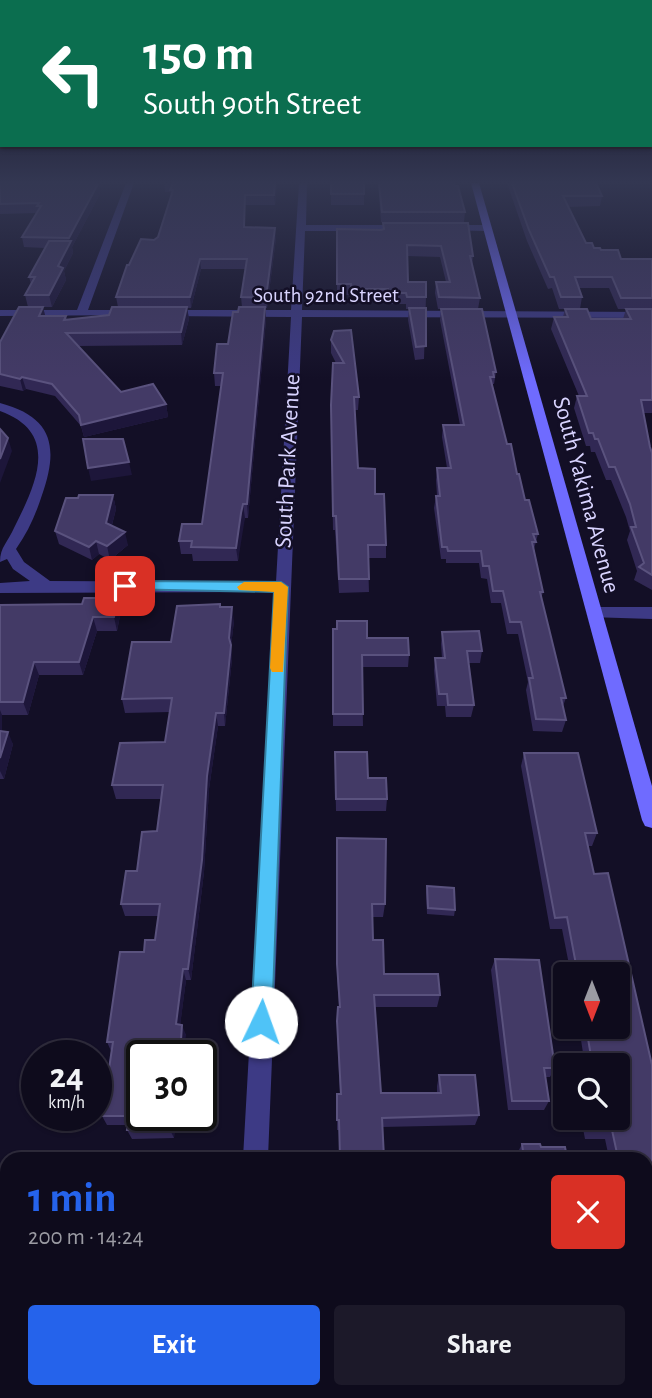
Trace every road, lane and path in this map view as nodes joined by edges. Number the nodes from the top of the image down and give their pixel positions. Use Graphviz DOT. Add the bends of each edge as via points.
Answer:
graph roads {
  1 [pos="105,248"];
  2 [pos="298,248"];
  3 [pos="493,248"];
  4 [pos="0,313"];
  5 [pos="81,313"];
  6 [pos="296,314"];
  7 [pos="513,314"];
  8 [pos="652,315"];
  9 [pos="0,407"];
  10 [pos="5,553"];
  11 [pos="47,586"];
  12 [pos="281,587"];
  13 [pos="0,588"];
  14 [pos="595,613"];
  15 [pos="652,613"];
  16 [pos="652,820"];
  17 [pos="255,1152"];
  1 -- 5 [label="street"];
  2 -- 6 [label="street, South Park Avenue"];
  3 -- 7 [label="main road, South Yakima Avenue"];
  4 -- 5 [label="street, South 92nd Street"];
  5 -- 6 [label="street, South 92nd Street"];
  6 -- 7 [label="street, South 92nd Street"];
  6 -- 12 [label="street, South Park Avenue"];
  7 -- 8 [label="street, South 92nd Street"];
  7 -- 14 [label="main road, South Yakima Avenue"];
  9 -- 10 [label="street" via="35,426 47,450 19,534"];
  10 -- 11 [label="street"];
  11 -- 12 [label="street"];
  11 -- 13 [label="street"];
  12 -- 17 [label="street, South Park Avenue"];
  14 -- 15 [label="street"];
  14 -- 16 [label="main road, South Yakima Avenue"];
}
